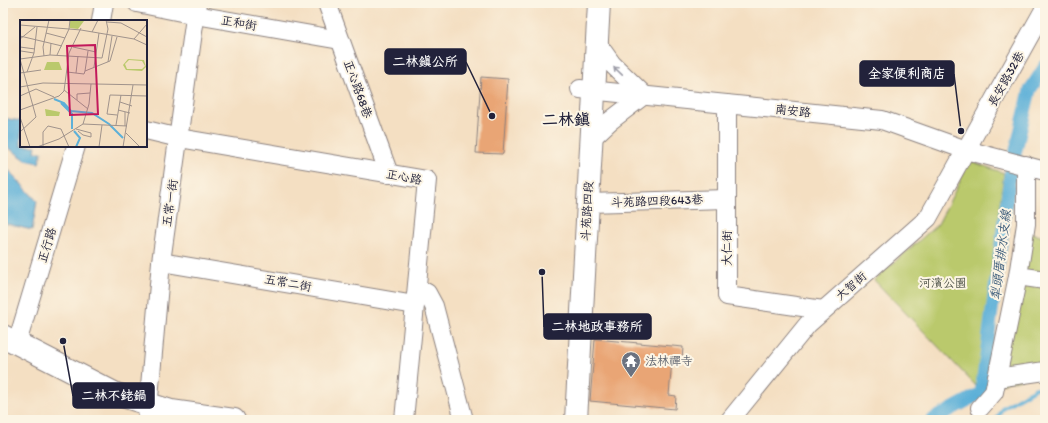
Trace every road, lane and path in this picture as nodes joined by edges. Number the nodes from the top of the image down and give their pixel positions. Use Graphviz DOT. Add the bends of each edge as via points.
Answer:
graph roads {
  1 [pos="104,3"];
  2 [pos="137,3"];
  3 [pos="327,3"];
  4 [pos="585,3"];
  5 [pos="599,3"];
  6 [pos="1045,8"];
  7 [pos="196,9"];
  8 [pos="101,20"];
  9 [pos="340,40"];
  10 [pos="597,43"];
  11 [pos="588,89"];
  12 [pos="644,95"];
  13 [pos="727,104"];
  14 [pos="147,130"];
  15 [pos="179,138"];
  16 [pos="592,138"];
  17 [pos="76,147"];
  18 [pos="966,150"];
  19 [pos="1026,165"];
  20 [pos="1045,171"];
  21 [pos="389,174"];
  22 [pos="727,199"];
  23 [pos="588,203"];
  24 [pos="161,262"];
  25 [pos="1018,276"];
  26 [pos="1045,280"];
  27 [pos="416,297"];
  28 [pos="823,310"];
  29 [pos="10,340"];
  30 [pos="1045,371"];
  31 [pos="997,378"];
  32 [pos="980,408"];
  33 [pos="147,412"];
  34 [pos="234,420"];
  35 [pos="404,420"];
  36 [pos="464,420"];
  37 [pos="564,420"];
  38 [pos="576,420"];
  39 [pos="730,420"];
  1 -- 8 [label="street"];
  2 -- 7 [label="street, 正和街"];
  3 -- 9 [label="street, 正心路68巷"];
  4 -- 11 [label="main road, 斗苑路四段"];
  5 -- 10 [label="main road, 斗苑路四段"];
  6 -- 18 [label="street, 長安路32巷"];
  7 -- 9 [label="street, 正和街"];
  7 -- 15 [label="street, 五常一街"];
  9 -- 21 [label="street, 正心路68巷"];
  10 -- 11 [label="main road, 斗苑路四段"];
  12 -- 10 [label="street, one-way" via="612,64"];
  11 -- 12 [label="street, 南安路"];
  11 -- 16 [label="main road, 斗苑路四段"];
  11 -- 37 [label="main road, 斗苑路四段"];
  12 -- 13 [label="street, 南安路"];
  12 -- 16 [label="street"];
  13 -- 18 [label="street, 南安路" via="882,120"];
  13 -- 22 [label="street, 大仁街"];
  14 -- 15 [label="street, 正心路"];
  15 -- 21 [label="street, 正心路"];
  15 -- 24 [label="street, 五常一街"];
  16 -- 23 [label="main road, 斗苑路四段"];
  17 -- 29 [label="street, 正行路"];
  18 -- 19 [label="street, 南安路"];
  18 -- 28 [label="street, 大智街" via="928,218"];
  19 -- 20 [label="street"];
  19 -- 25 [label="street" via="1026,224"];
  21 -- 27 [label="street, 正心路" via="427,180"];
  22 -- 23 [label="street, 斗苑路四段643巷"];
  22 -- 28 [label="street, 大仁街" via="727,296"];
  23 -- 38 [label="main road, 斗苑路四段"];
  24 -- 27 [label="street, 五常二街"];
  24 -- 33 [label="street, 五常一街"];
  25 -- 26 [label="street"];
  25 -- 31 [label="street"];
  27 -- 35 [label="street, 正心路"];
  27 -- 36 [label="street" via="427,293 434,306"];
  28 -- 39 [label="street, 大智街" via="808,324"];
  29 -- 33 [label="main road"];
  30 -- 31 [label="street"];
  31 -- 32 [label="street" via="994,392"];
  33 -- 34 [label="main road" via="171,411"];
}
